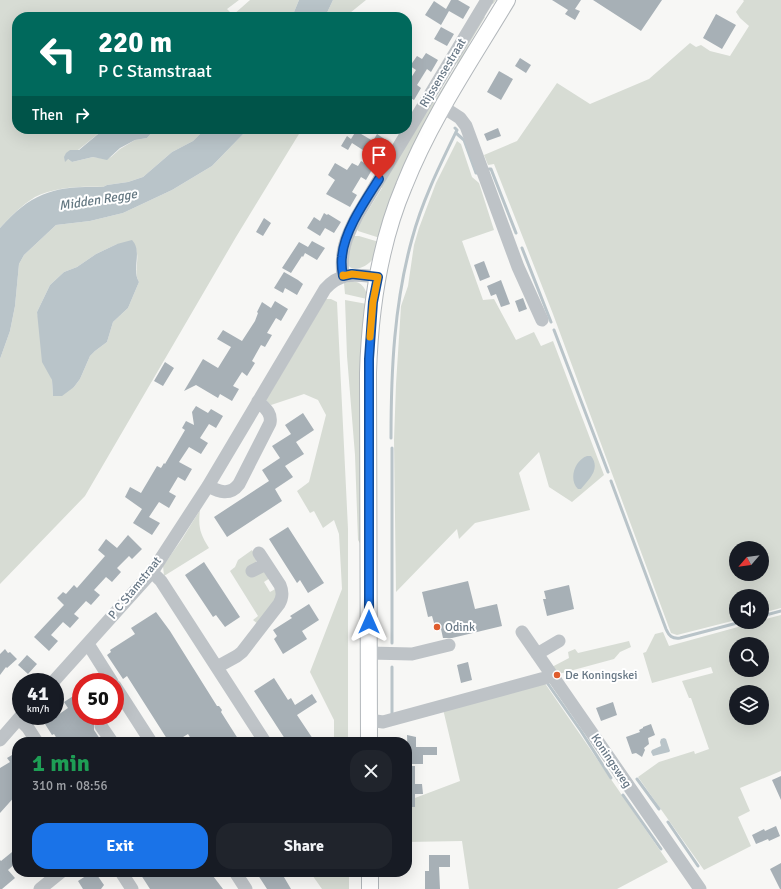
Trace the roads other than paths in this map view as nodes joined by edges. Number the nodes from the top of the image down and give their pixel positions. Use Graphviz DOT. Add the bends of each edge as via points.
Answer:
graph roads {
  1 [pos="487,0"];
  2 [pos="507,0"];
  3 [pos="443,107"];
  4 [pos="412,125"];
  5 [pos="406,134"];
  6 [pos="343,276"];
  7 [pos="378,277"];
  8 [pos="542,320"];
  9 [pos="258,401"];
  10 [pos="208,486"];
  11 [pos="252,571"];
  12 [pos="152,572"];
  13 [pos="522,632"];
  14 [pos="559,640"];
  15 [pos="88,644"];
  16 [pos="449,645"];
  17 [pos="369,653"];
  18 [pos="537,654"];
  19 [pos="217,667"];
  20 [pos="61,673"];
  21 [pos="106,673"];
  22 [pos="552,676"];
  23 [pos="124,700"];
  24 [pos="369,720"];
  25 [pos="13,725"];
  26 [pos="26,725"];
  27 [pos="101,726"];
  28 [pos="34,737"];
  29 [pos="109,737"];
  30 [pos="148,737"];
  31 [pos="262,737"];
  32 [pos="369,737"];
  33 [pos="0,740"];
  34 [pos="55,877"];
  35 [pos="124,877"];
  36 [pos="238,877"];
  37 [pos="370,877"];
  38 [pos="40,889"];
  39 [pos="132,889"];
  40 [pos="246,889"];
  41 [pos="370,889"];
  42 [pos="700,889"];
  1 -- 4 [label="street, Rijssensestraat"];
  2 -- 3 [label="main road, Rijssensestraat"];
  3 -- 7 [label="main road, Rijssensestraat" via="403,187 385,242"];
  3 -- 8 [label="street, Rijssensestraat" via="460,118 466,126 518,267"];
  5 -- 6 [label="street, Rijssensestraat" via="357,216 343,250"];
  6 -- 7 [label="street" via="352,274"];
  6 -- 9 [label="street, P C Stamstraat" via="332,282 322,293"];
  7 -- 17 [label="main road, Rijssensestraat" via="369,359"];
  9 -- 10 [label="street, P C Stamstraat"];
  9 -- 10 [label="street" via="268,412 270,423 239,484 233,490 225,492"];
  10 -- 12 [label="street, P C Stamstraat"];
  11 -- 19 [label="street" via="262,558 282,588 281,601 242,652"];
  12 -- 15 [label="street, P C Stamstraat"];
  12 -- 19 [label="street" via="161,581"];
  13 -- 18 [label="street, Koningsweg"];
  14 -- 18 [label="street"];
  15 -- 20 [label="street, P C Stamstraat"];
  15 -- 21 [label="street"];
  16 -- 17 [label="street" via="412,654"];
  17 -- 24 [label="main road, Rijssensestraat"];
  18 -- 22 [label="street, Koningsweg"];
  19 -- 31 [label="street"];
  22 -- 24 [label="street" via="383,722"];
  22 -- 42 [label="street, Koningsweg"];
  23 -- 30 [label="street"];
  24 -- 32 [label="main road, Rijssensestraat"];
  25 -- 33 [label="street"];
  26 -- 28 [label="street"];
  27 -- 29 [label="street"];
  34 -- 38 [label="street"];
  35 -- 39 [label="street"];
  36 -- 40 [label="street"];
  37 -- 41 [label="main road"];
}
